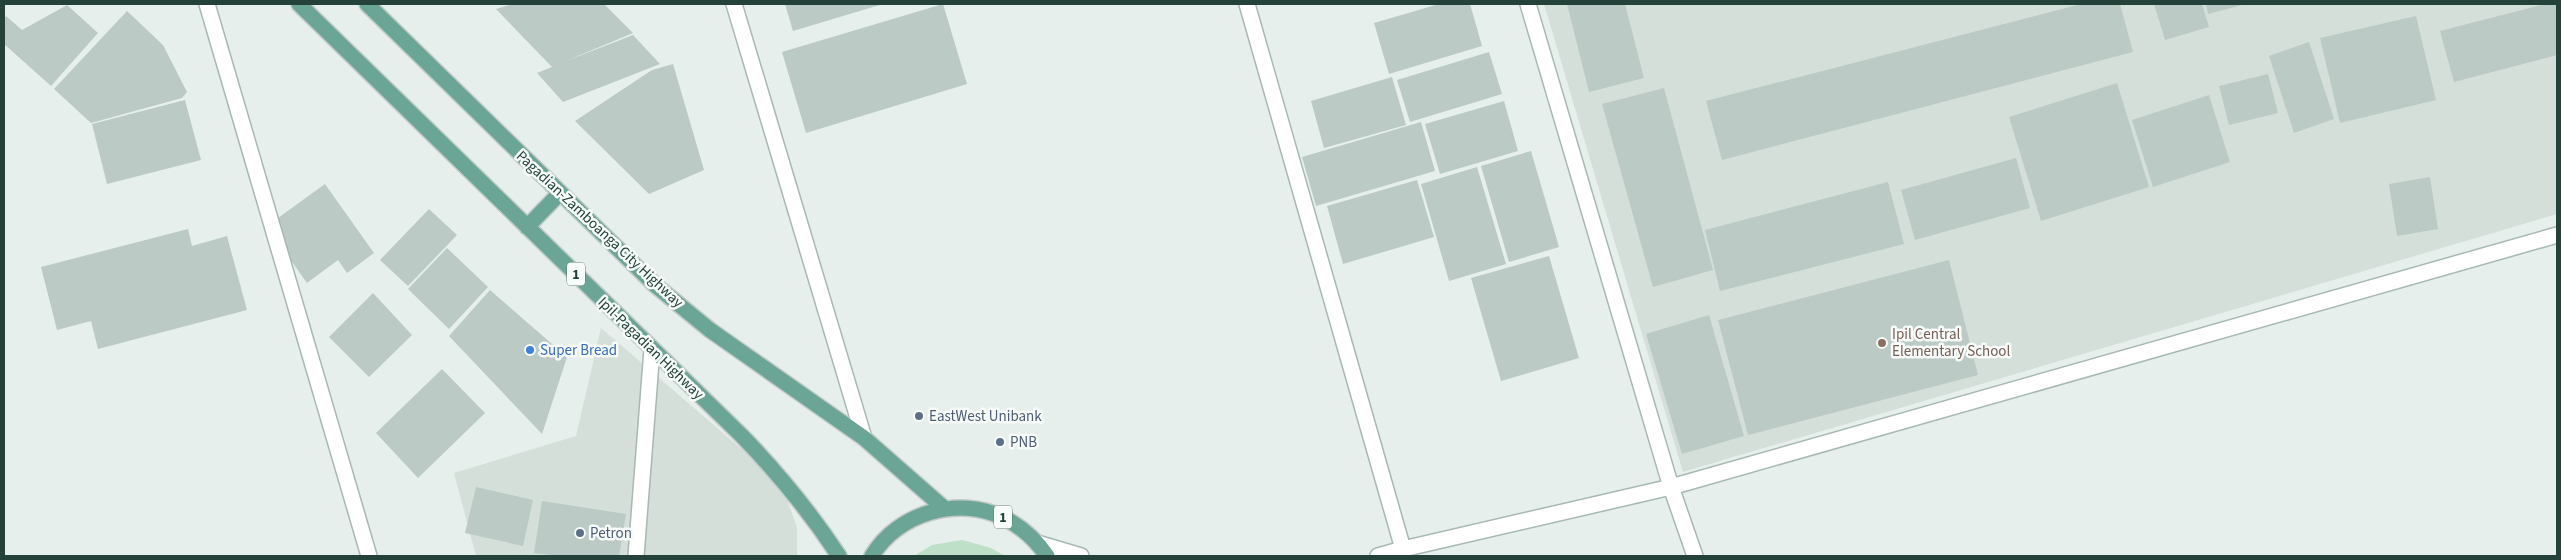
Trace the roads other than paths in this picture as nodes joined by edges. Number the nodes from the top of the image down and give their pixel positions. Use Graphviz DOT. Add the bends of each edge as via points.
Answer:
graph roads {
  1 [pos="208,4"];
  2 [pos="299,4"];
  3 [pos="367,4"];
  4 [pos="734,4"];
  5 [pos="1247,4"];
  6 [pos="1528,4"];
  7 [pos="560,193"];
  8 [pos="527,227"];
  9 [pos="2557,235"];
  10 [pos="652,349"];
  11 [pos="864,438"];
  12 [pos="1671,487"];
  13 [pos="945,509"];
  14 [pos="1038,543"];
  15 [pos="1403,548"];
  16 [pos="369,556"];
  17 [pos="636,556"];
  18 [pos="839,556"];
  19 [pos="872,556"];
  20 [pos="1047,556"];
  21 [pos="1081,556"];
  22 [pos="1378,556"];
  23 [pos="1695,556"];
  1 -- 16 [label="street"];
  2 -- 8 [label="main road, Ipil-Pagadian Highway / 1"];
  3 -- 7 [label="main road, Pagadian-Zamboanga City Highway"];
  4 -- 11 [label="street"];
  5 -- 15 [label="street"];
  6 -- 12 [label="street"];
  7 -- 8 [label="main road"];
  7 -- 11 [label="main road, Pagadian-Zamboanga City Highway" via="655,285"];
  8 -- 10 [label="main road, Ipil-Pagadian Highway / 1"];
  9 -- 12 [label="street"];
  10 -- 17 [label="street"];
  10 -- 18 [label="main road, Ipil-Pagadian Highway / 1" via="780,475"];
  11 -- 13 [label="main road, Pagadian-Zamboanga City Highway"];
  12 -- 15 [label="street"];
  12 -- 23 [label="street"];
  13 -- 14 [label="main road, 1" via="985,511 1021,528"];
  13 -- 19 [label="main road, 1" via="925,513 907,522 890,534"];
  14 -- 20 [label="main road, 1"];
  14 -- 21 [label="street"];
  15 -- 22 [label="street"];
}
